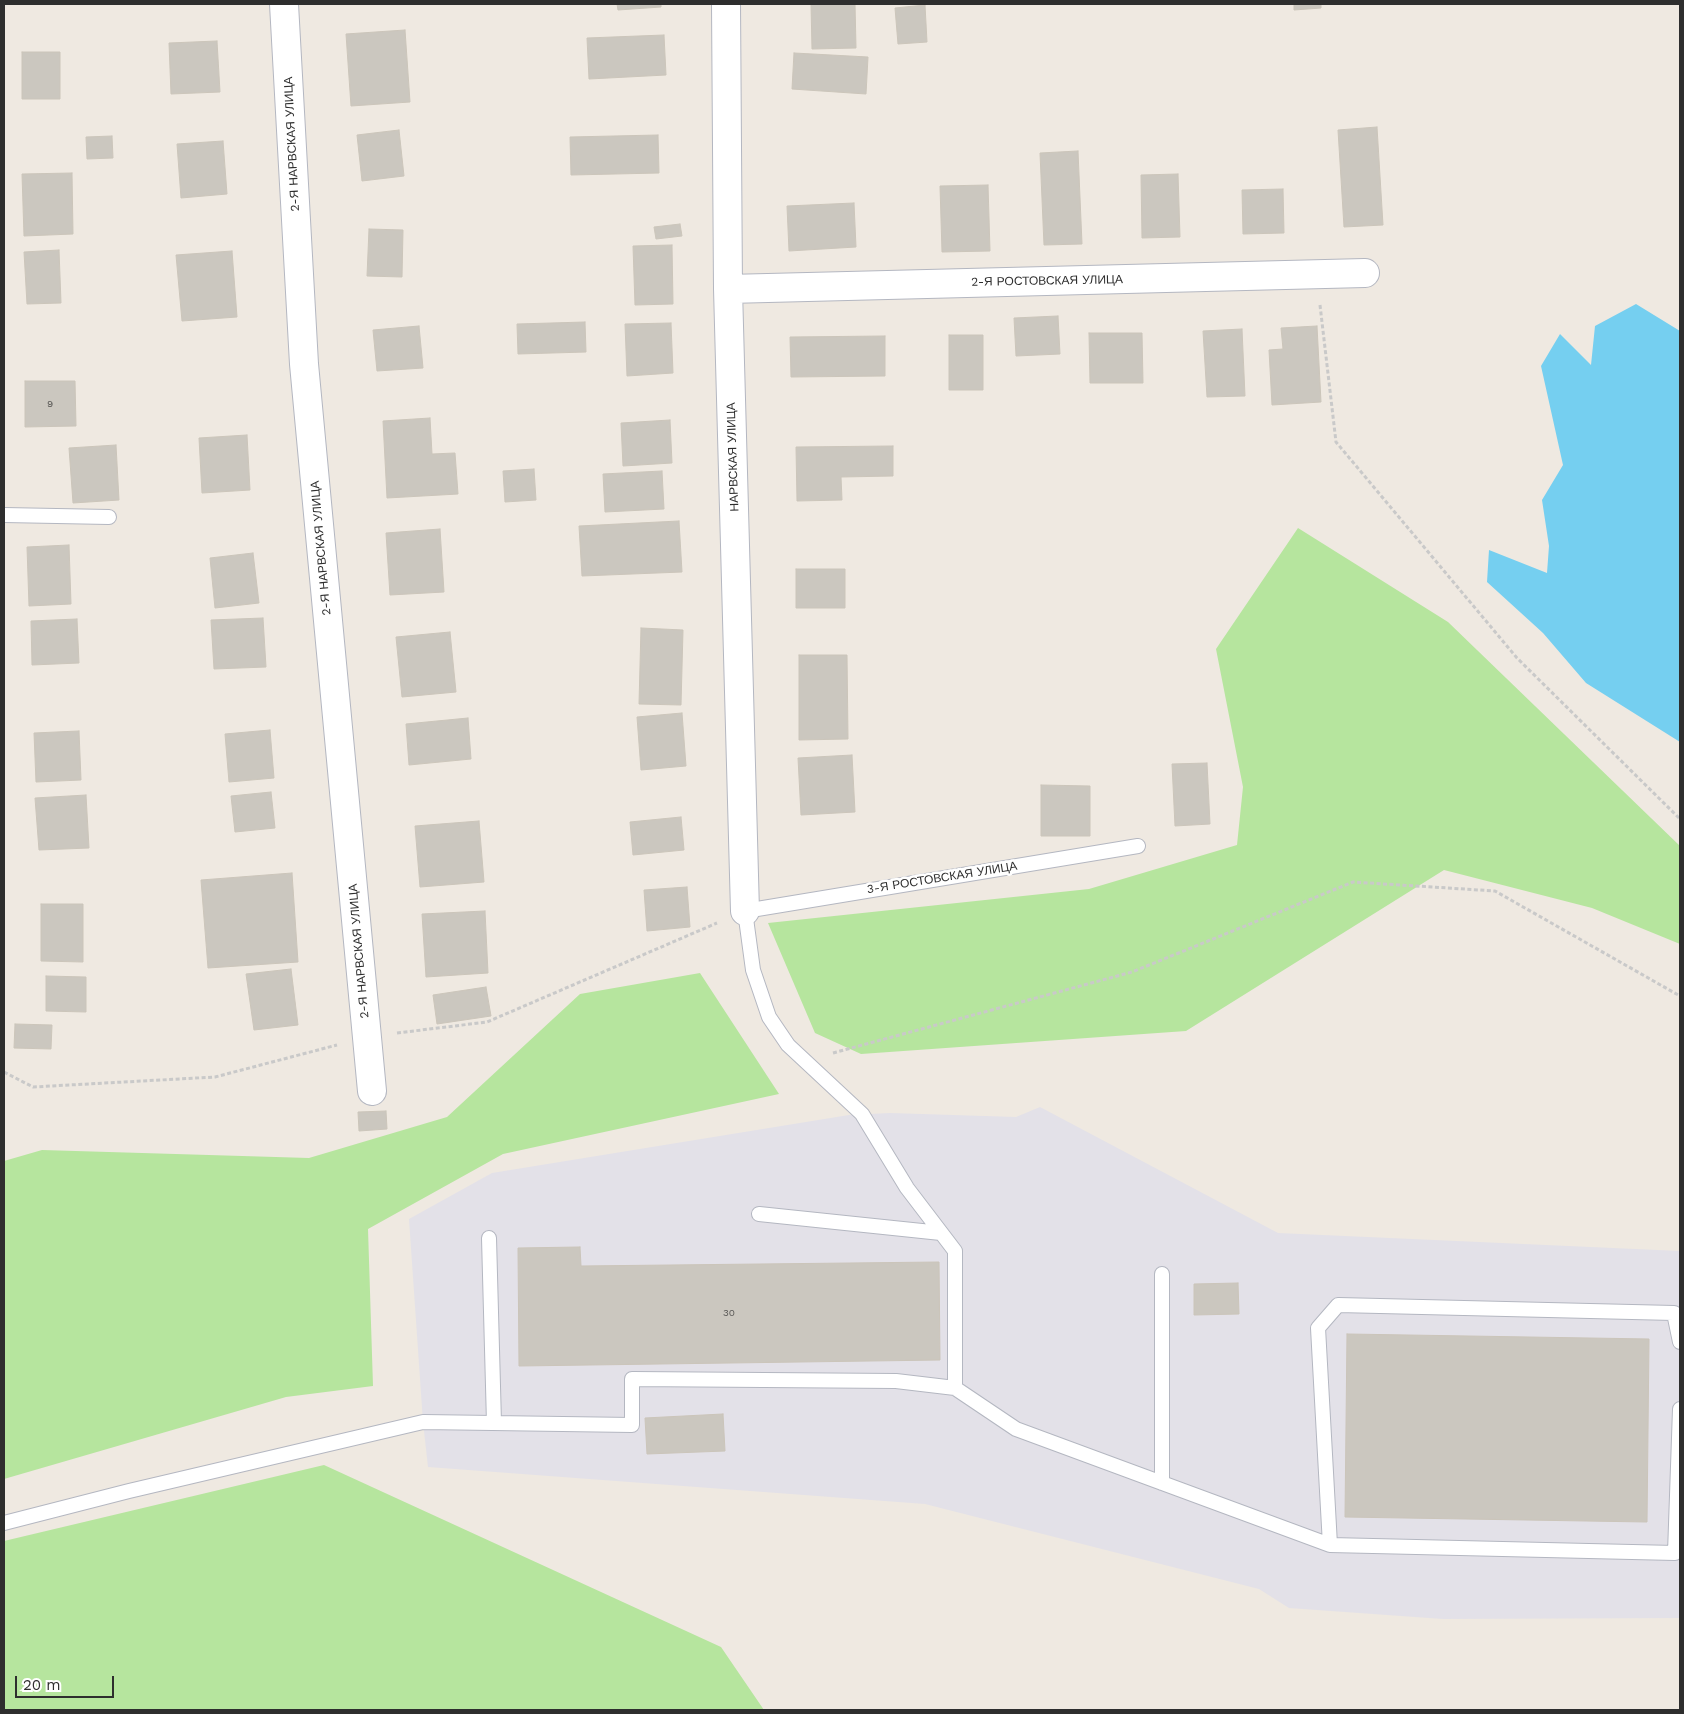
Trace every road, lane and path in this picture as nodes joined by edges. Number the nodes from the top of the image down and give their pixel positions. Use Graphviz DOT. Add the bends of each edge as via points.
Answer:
graph roads {
  1 [pos="284,4"];
  2 [pos="726,4"];
  3 [pos="1365,273"];
  4 [pos="1303,274"];
  5 [pos="728,289"];
  6 [pos="4,515"];
  7 [pos="109,517"];
  8 [pos="1680,819"];
  9 [pos="1138,846"];
  10 [pos="745,911"];
  11 [pos="1680,996"];
  12 [pos="826,1049"];
  13 [pos="372,1091"];
  14 [pos="759,1214"];
  15 [pos="941,1233"];
  16 [pos="489,1238"];
  17 [pos="1162,1274"];
  18 [pos="1680,1342"];
  19 [pos="955,1388"];
  20 [pos="1680,1408"];
  21 [pos="494,1423"];
  22 [pos="1162,1483"];
  23 [pos="4,1523"];
  24 [pos="1330,1545"];
  1 -- 13 [label="street, 2-Я НАРВСКАЯ УЛИЦА" via="304,364"];
  2 -- 5 [label="street, НАРВСКАЯ УЛИЦА"];
  3 -- 4 [label="street, 2-Я РОСТОВСКАЯ УЛИЦА"];
  4 -- 5 [label="street, 2-Я РОСТОВСКАЯ УЛИЦА"];
  4 -- 8 [label="path" via="1320,298 1336,442 1516,658"];
  5 -- 10 [label="street, НАРВСКАЯ УЛИЦА"];
  6 -- 7 [label="lane"];
  9 -- 10 [label="lane, 3-Я РОСТОВСКАЯ УЛИЦА"];
  10 -- 15 [label="lane" via="754,970 769,1017 788,1045 862,1114 907,1188"];
  11 -- 12 [label="path" via="1495,891 1353,882 1132,972 834,1053"];
  14 -- 15 [label="lane"];
  15 -- 19 [label="lane" via="955,1252"];
  16 -- 21 [label="lane"];
  17 -- 22 [label="lane"];
  18 -- 24 [label="lane" via="1674,1313 1338,1305 1318,1328"];
  19 -- 21 [label="lane" via="896,1381 632,1379 632,1425"];
  19 -- 22 [label="lane" via="1016,1429"];
  20 -- 24 [label="lane" via="1675,1553"];
  21 -- 23 [label="lane" via="423,1422"];
  22 -- 24 [label="lane"];
}
